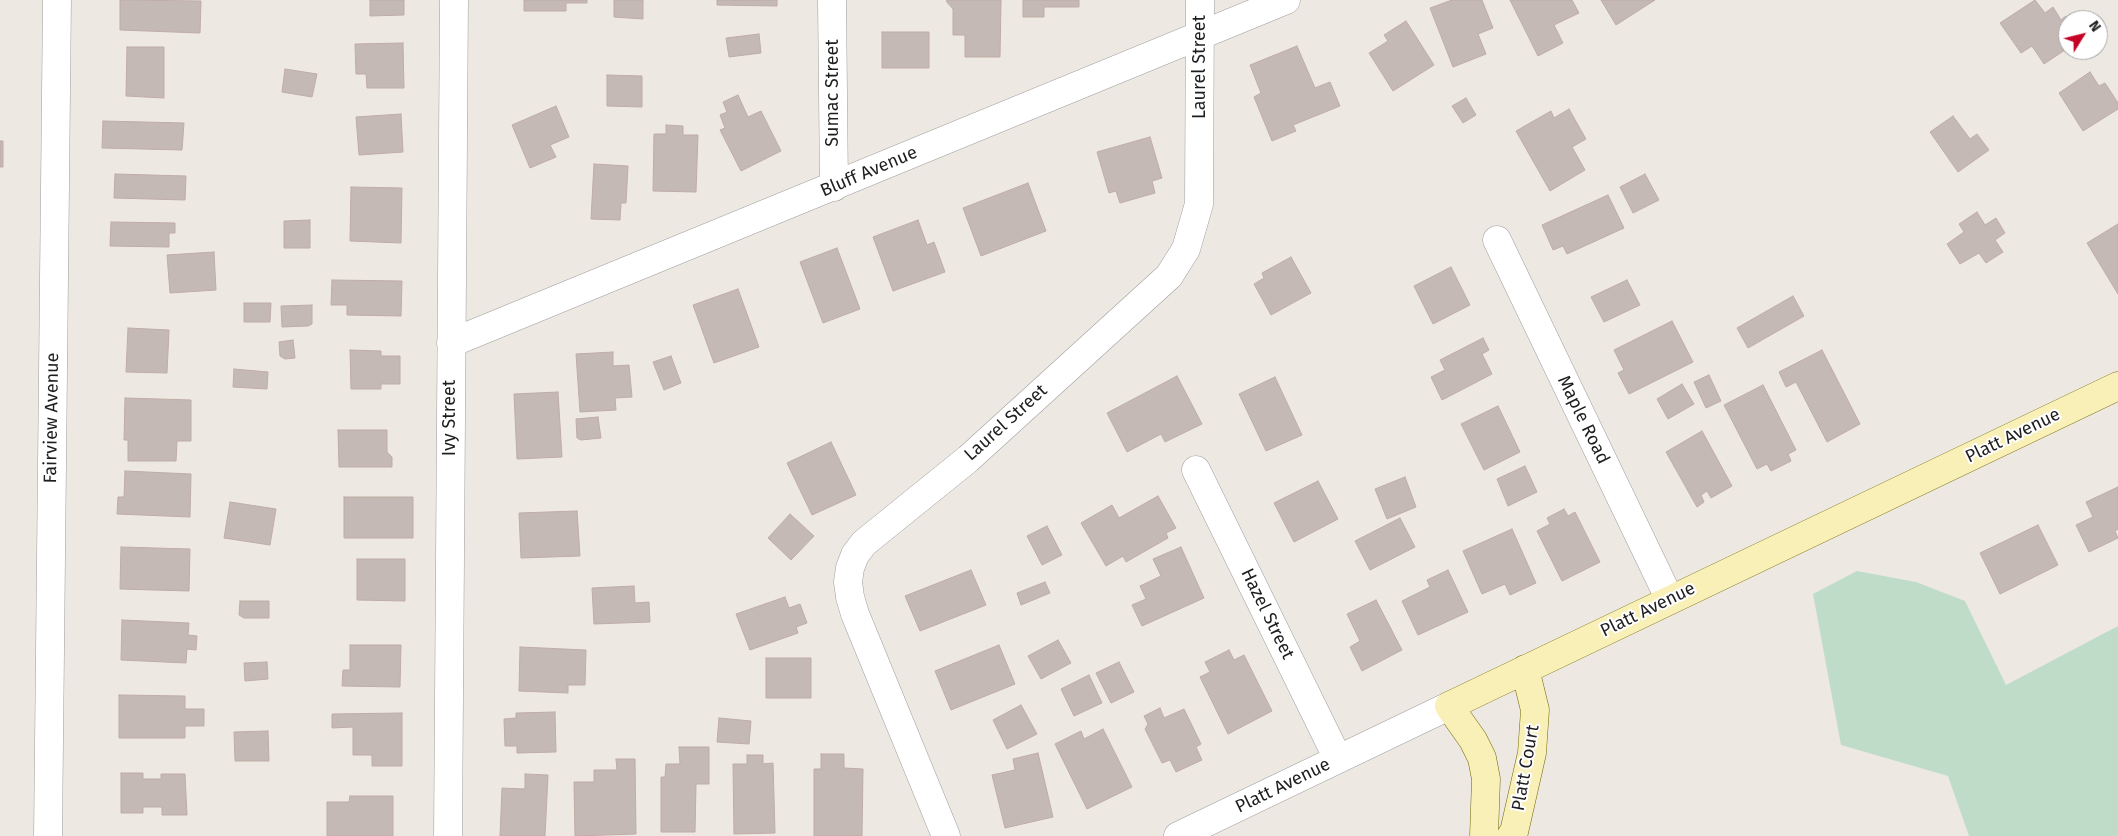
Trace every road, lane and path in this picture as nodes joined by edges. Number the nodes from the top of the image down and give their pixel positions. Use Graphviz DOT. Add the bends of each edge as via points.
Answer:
graph roads {
  1 [pos="57,0"];
  2 [pos="454,0"];
  3 [pos="832,0"];
  4 [pos="1200,0"];
  5 [pos="1286,0"];
  6 [pos="1201,36"];
  7 [pos="834,187"];
  8 [pos="1497,240"];
  9 [pos="451,343"];
  10 [pos="2118,386"];
  11 [pos="1196,470"];
  12 [pos="1670,600"];
  13 [pos="1525,669"];
  14 [pos="1450,706"];
  15 [pos="1338,759"];
  16 [pos="48,836"];
  17 [pos="448,836"];
  18 [pos="946,836"];
  19 [pos="1178,836"];
  20 [pos="1484,836"];
  21 [pos="1511,836"];
  1 -- 16 [label="street, Fairview Avenue"];
  2 -- 9 [label="street, Ivy Street"];
  3 -- 7 [label="street, Sumac Street"];
  4 -- 6 [label="street, Laurel Street"];
  5 -- 6 [label="street, Bluff Avenue"];
  6 -- 7 [label="street, Bluff Avenue"];
  6 -- 18 [label="street, Laurel Street" via="1200,204 1186,248 1169,276 968,459 876,532 855,555 850,568 848,582 855,614"];
  7 -- 9 [label="street, Bluff Avenue"];
  8 -- 12 [label="street, Maple Road"];
  9 -- 17 [label="street, Ivy Street"];
  10 -- 12 [label="main road, Platt Avenue"];
  11 -- 15 [label="street, Hazel Street"];
  12 -- 13 [label="main road, Platt Avenue"];
  13 -- 14 [label="main road, Platt Avenue"];
  13 -- 21 [label="main road, Platt Court" via="1535,710 1532,744"];
  14 -- 15 [label="street, Platt Avenue"];
  14 -- 20 [label="main road, Platt Court" via="1482,758 1486,779"];
  15 -- 19 [label="street, Platt Avenue"];
}
